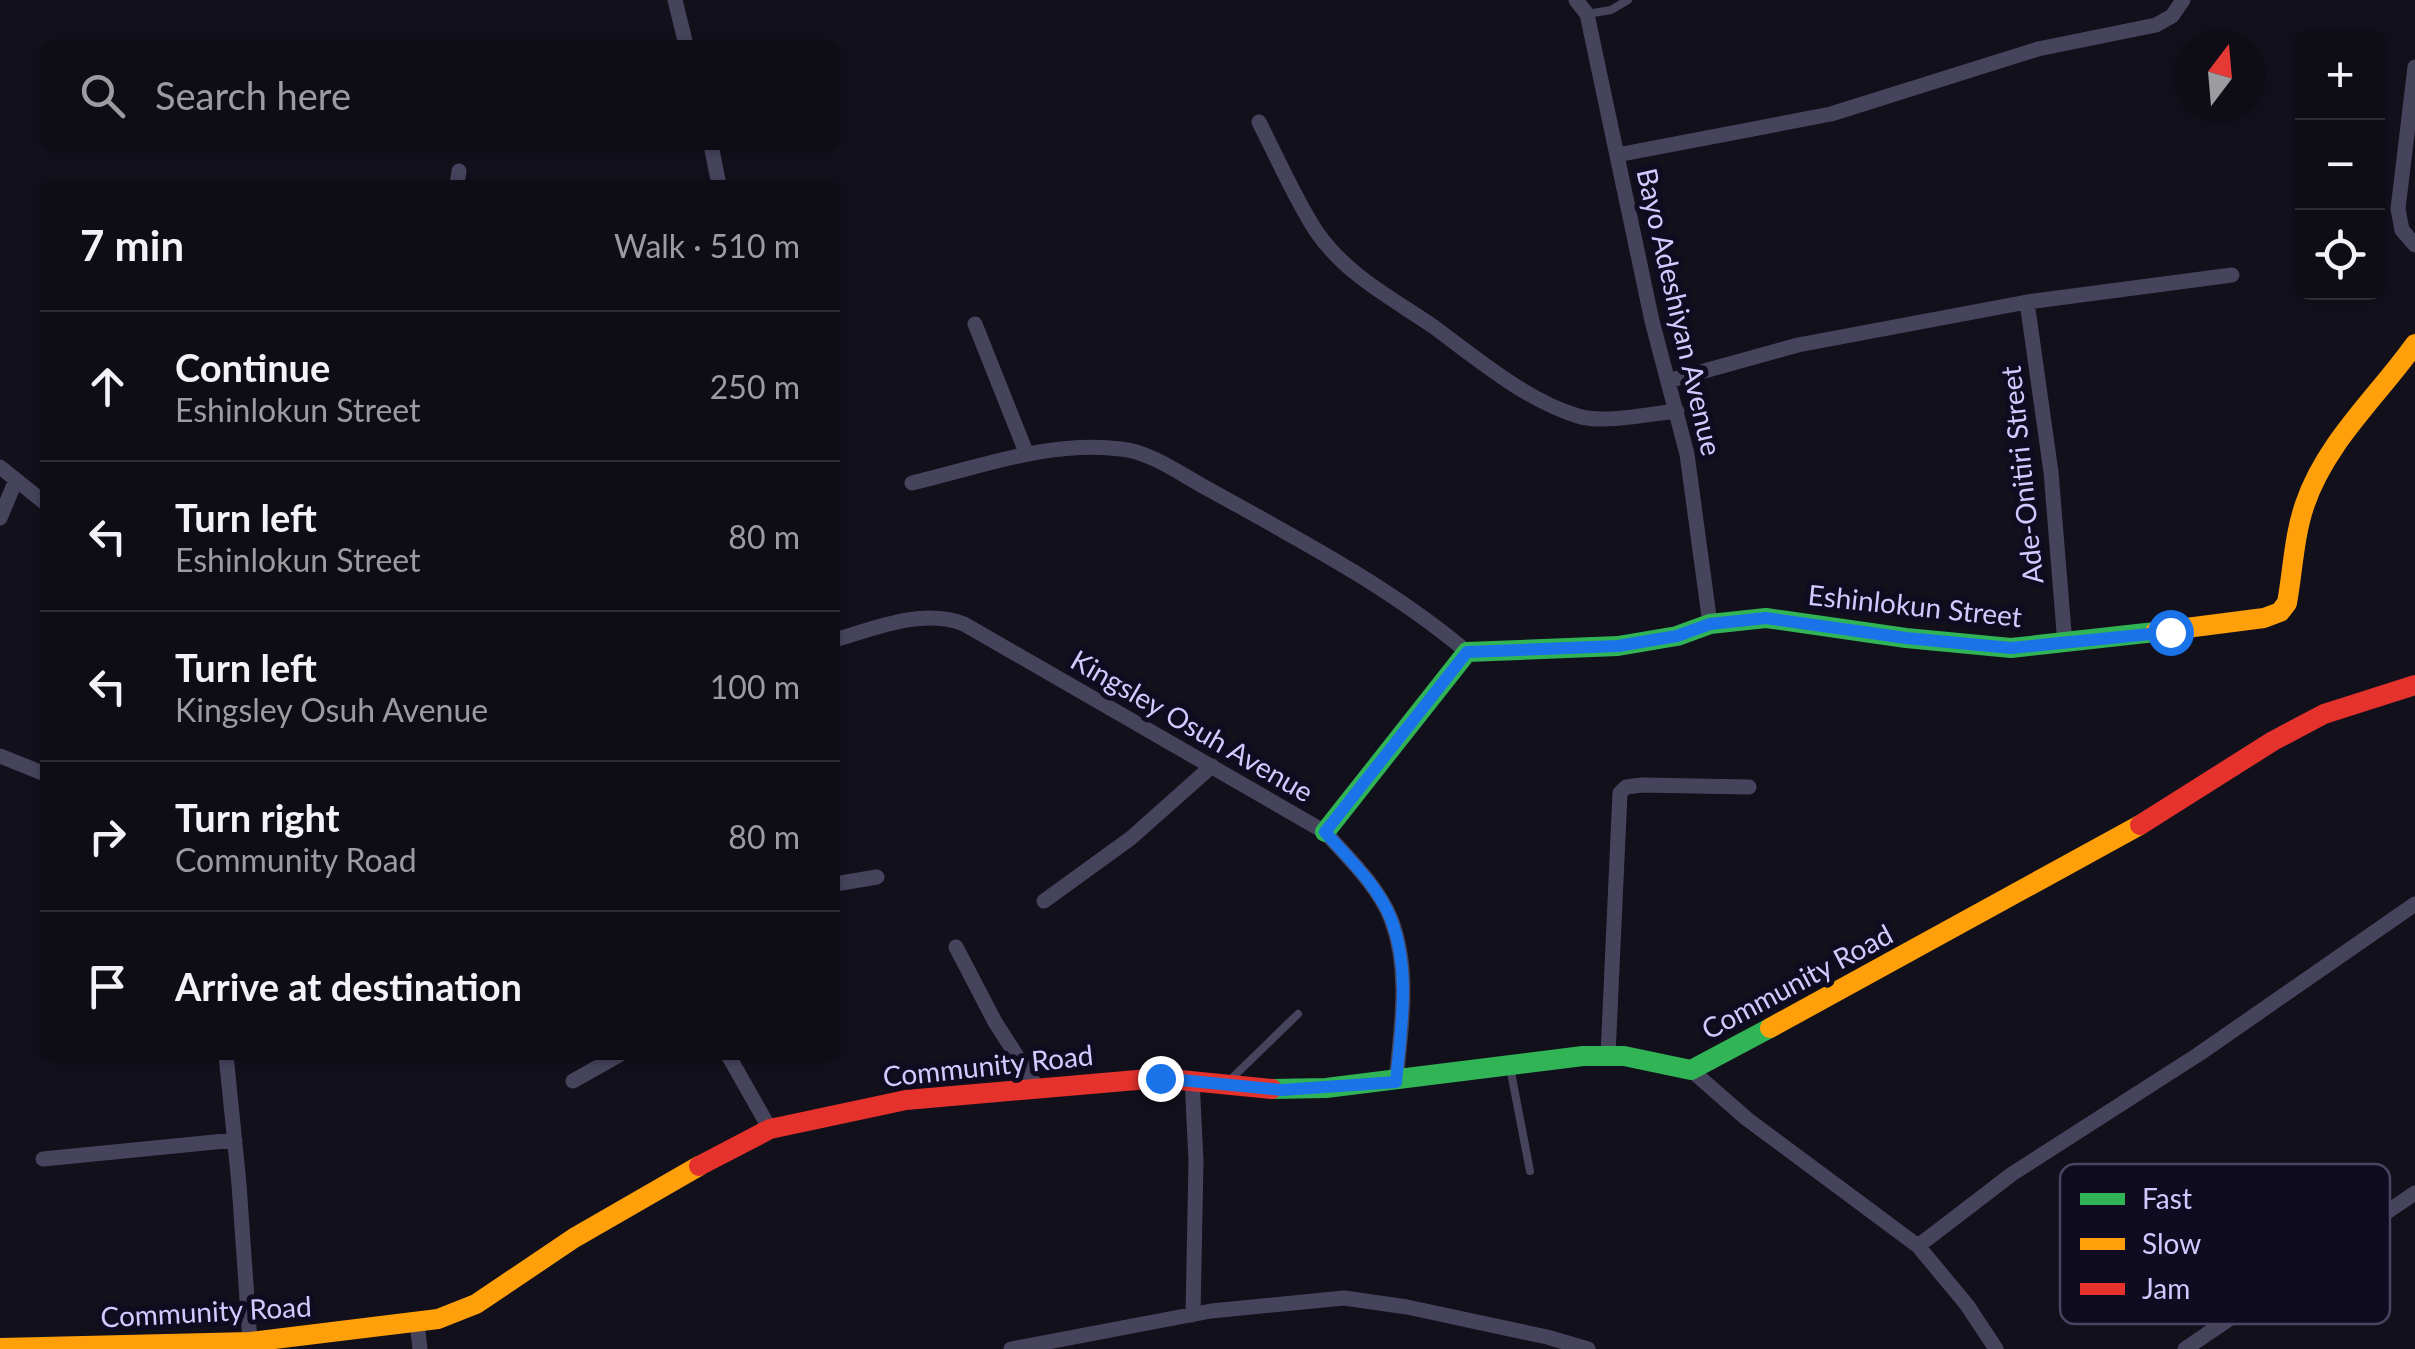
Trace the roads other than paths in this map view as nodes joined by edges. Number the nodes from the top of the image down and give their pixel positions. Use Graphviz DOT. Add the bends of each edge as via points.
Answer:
graph roads {
  1 [pos="674,0"];
  2 [pos="1576,0"];
  3 [pos="1628,0"];
  4 [pos="2183,0"];
  5 [pos="1588,14"];
  6 [pos="685,40"];
  7 [pos="2415,67"];
  8 [pos="1259,122"];
  9 [pos="712,150"];
  10 [pos="1617,155"];
  11 [pos="719,180"];
  12 [pos="2415,244"];
  13 [pos="2232,275"];
  14 [pos="2027,302"];
  15 [pos="975,324"];
  16 [pos="2415,344"];
  17 [pos="1668,381"];
  18 [pos="1677,411"];
  19 [pos="1026,452"];
  20 [pos="0,466"];
  21 [pos="16,480"];
  22 [pos="912,483"];
  23 [pos="40,499"];
  24 [pos="0,518"];
  25 [pos="1710,624"];
  26 [pos="840,639"];
  27 [pos="2066,644"];
  28 [pos="1467,652"];
  29 [pos="2415,685"];
  30 [pos="0,756"];
  31 [pos="1212,766"];
  32 [pos="40,772"];
  33 [pos="1749,787"];
  34 [pos="1325,832"];
  35 [pos="878,877"];
  36 [pos="840,883"];
  37 [pos="1044,902"];
  38 [pos="2415,904"];
  39 [pos="956,948"];
  40 [pos="1298,1014"];
  41 [pos="1608,1055"];
  42 [pos="227,1060"];
  43 [pos="610,1060"];
  44 [pos="731,1060"];
  45 [pos="1510,1067"];
  46 [pos="1691,1070"];
  47 [pos="1192,1079"];
  48 [pos="573,1081"];
  49 [pos="1396,1082"];
  50 [pos="1227,1084"];
  51 [pos="1038,1089"];
  52 [pos="770,1129"];
  53 [pos="235,1140"];
  54 [pos="44,1159"];
  55 [pos="1530,1171"];
  56 [pos="2415,1194"];
  57 [pos="2390,1211"];
  58 [pos="1918,1246"];
  59 [pos="1193,1315"];
  60 [pos="417,1323"];
  61 [pos="2222,1324"];
  62 [pos="250,1342"];
  63 [pos="1543,1343"];
  64 [pos="0,1348"];
  65 [pos="420,1349"];
  66 [pos="1011,1349"];
  67 [pos="1588,1349"];
  68 [pos="1996,1349"];
  69 [pos="2185,1349"];
  1 -- 6 [label="street"];
  2 -- 5 [label="street"];
  3 -- 5 [label="lane"];
  4 -- 10 [label="street" via="2156,25 2038,49 1831,114"];
  5 -- 10 [label="street, Bayo Adeshiyan Avenue"];
  7 -- 12 [label="street" via="2398,209 2402,230"];
  8 -- 18 [label="street" via="1316,231 1351,270 1494,372 1577,416"];
  9 -- 11 [label="street"];
  10 -- 17 [label="street, Bayo Adeshiyan Avenue"];
  13 -- 14 [label="street"];
  14 -- 17 [label="street" via="1798,345"];
  14 -- 27 [label="street, Ade-Onitiri Street"];
  15 -- 19 [label="street"];
  16 -- 27 [label="street, Eshinlokun Street" via="2337,442 2311,486 2280,612"];
  17 -- 18 [label="street, Bayo Adeshiyan Avenue"];
  18 -- 25 [label="street, Bayo Adeshiyan Avenue"];
  19 -- 22 [label="street"];
  19 -- 28 [label="street" via="1102,448 1145,456 1386,593"];
  20 -- 21 [label="street"];
  21 -- 23 [label="street"];
  21 -- 24 [label="street"];
  25 -- 27 [label="street, Eshinlokun Street" via="1766,618 2011,648"];
  25 -- 28 [label="street, Eshinlokun Street" via="1618,646"];
  26 -- 31 [label="street, Kingsley Osuh Avenue" via="909,620 948,618"];
  28 -- 34 [label="street"];
  29 -- 46 [label="street, Community Road" via="2354,702 2273,741 2167,810"];
  30 -- 32 [label="street"];
  31 -- 34 [label="street, Kingsley Osuh Avenue"];
  31 -- 37 [label="street"];
  33 -- 41 [label="street" via="1642,785 1620,793"];
  34 -- 49 [label="street, Kingsley Osuh Avenue" via="1391,918 1404,1003"];
  35 -- 36 [label="street"];
  38 -- 58 [label="street" via="2012,1174"];
  39 -- 51 [label="street"];
  40 -- 50 [label="lane"];
  41 -- 45 [label="street, Community Road"];
  41 -- 46 [label="street, Community Road"];
  42 -- 53 [label="street"];
  43 -- 48 [label="street"];
  44 -- 52 [label="street"];
  45 -- 49 [label="street, Community Road"];
  45 -- 55 [label="lane"];
  46 -- 58 [label="street"];
  47 -- 50 [label="street, Community Road"];
  47 -- 51 [label="street, Community Road"];
  47 -- 59 [label="street"];
  49 -- 50 [label="street, Community Road" via="1282,1090"];
  51 -- 52 [label="street, Community Road" via="906,1100"];
  52 -- 60 [label="street, Community Road" via="697,1164 476,1304"];
  53 -- 54 [label="street"];
  53 -- 62 [label="street"];
  56 -- 57 [label="street"];
  58 -- 68 [label="street"];
  59 -- 63 [label="street" via="1344,1298 1407,1307"];
  59 -- 66 [label="street"];
  60 -- 62 [label="street, Community Road"];
  60 -- 65 [label="street"];
  61 -- 69 [label="street"];
  62 -- 64 [label="street, Community Road"];
  63 -- 67 [label="street"];
}
